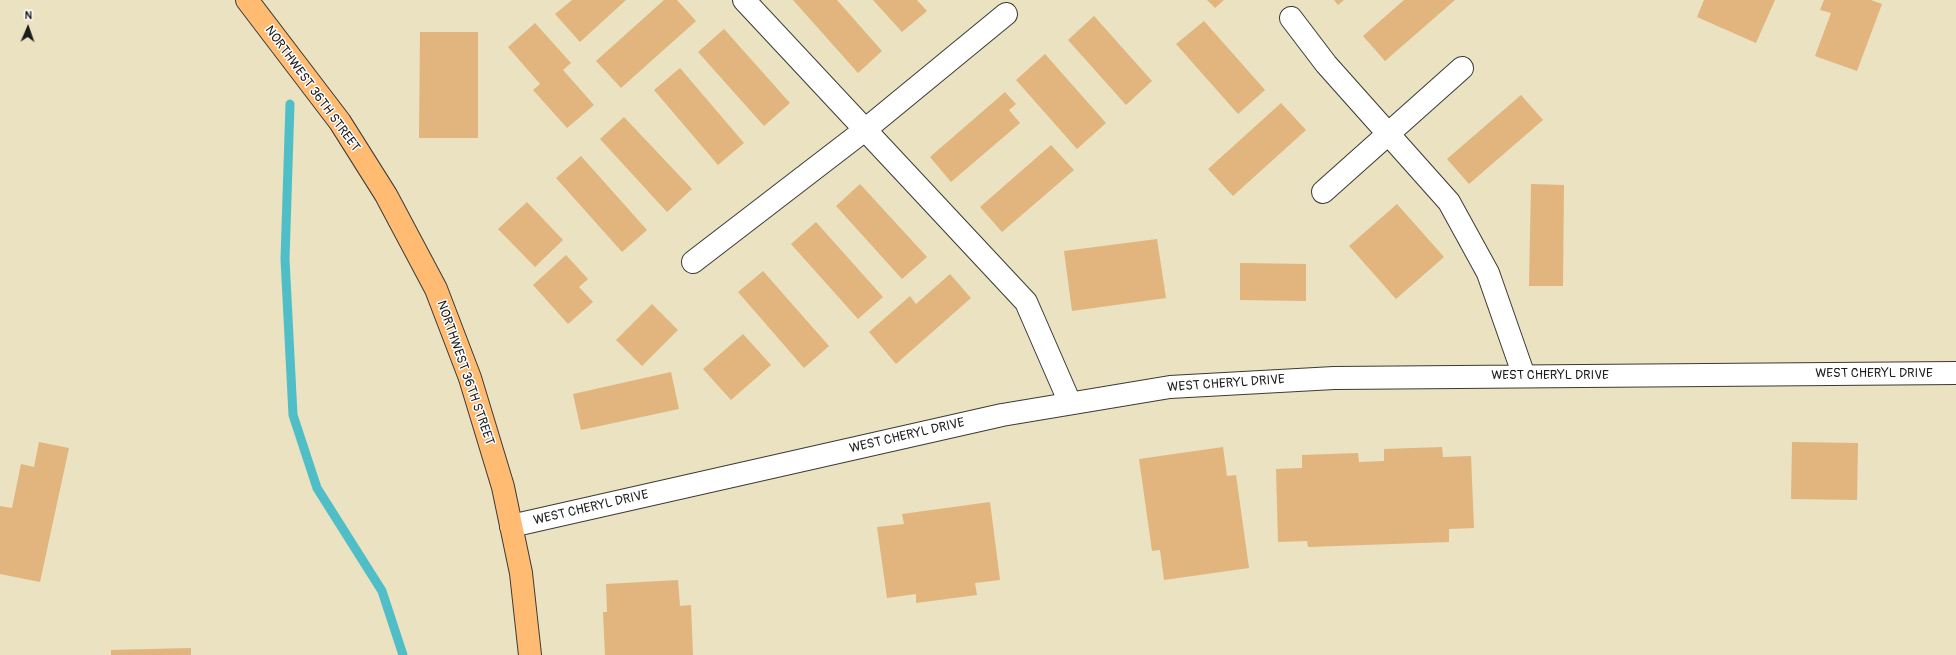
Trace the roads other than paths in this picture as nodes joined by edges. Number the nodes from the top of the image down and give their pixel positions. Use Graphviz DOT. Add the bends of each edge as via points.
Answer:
graph roads {
  1 [pos="247,0"];
  2 [pos="744,0"];
  3 [pos="1006,14"];
  4 [pos="1290,18"];
  5 [pos="1462,68"];
  6 [pos="866,129"];
  7 [pos="1388,134"];
  8 [pos="1323,192"];
  9 [pos="693,262"];
  10 [pos="1956,373"];
  11 [pos="1524,376"];
  12 [pos="1070,403"];
  13 [pos="511,526"];
  14 [pos="530,655"];
  1 -- 13 [label="main road, NORTHWEST 36TH STREET" via="340,122 386,195 436,289 470,378 503,487"];
  2 -- 6 [label="street"];
  3 -- 6 [label="street"];
  4 -- 7 [label="street" via="1326,64"];
  5 -- 7 [label="street"];
  6 -- 9 [label="street"];
  6 -- 12 [label="street" via="1026,302"];
  7 -- 8 [label="street"];
  7 -- 11 [label="street" via="1449,202 1488,273"];
  10 -- 11 [label="street, WEST CHERYL DRIVE"];
  11 -- 12 [label="street, WEST CHERYL DRIVE" via="1334,378 1170,387"];
  12 -- 13 [label="street, WEST CHERYL DRIVE" via="1002,415"];
  13 -- 14 [label="main road, NORTHWEST 36TH STREET" via="521,573"];
}
